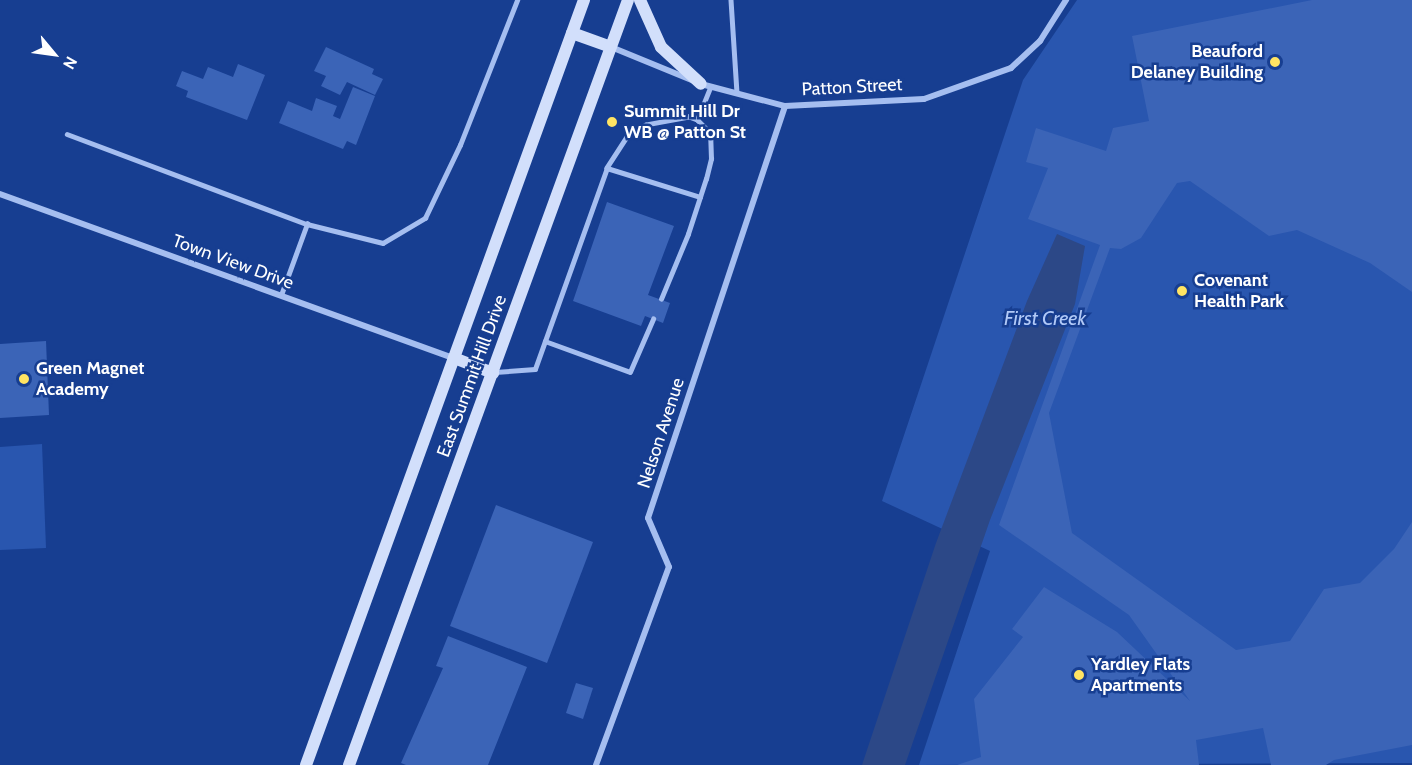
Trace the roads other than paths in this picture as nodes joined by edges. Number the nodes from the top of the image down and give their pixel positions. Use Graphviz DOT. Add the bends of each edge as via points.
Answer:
graph roads {
  1 [pos="517,0"];
  2 [pos="584,0"];
  3 [pos="628,0"];
  4 [pos="640,0"];
  5 [pos="731,0"];
  6 [pos="1066,0"];
  7 [pos="572,33"];
  8 [pos="611,47"];
  9 [pos="705,86"];
  10 [pos="737,93"];
  11 [pos="785,106"];
  12 [pos="697,120"];
  13 [pos="67,134"];
  14 [pos="608,168"];
  15 [pos="0,194"];
  16 [pos="700,197"];
  17 [pos="307,224"];
  18 [pos="282,295"];
  19 [pos="661,299"];
  20 [pos="653,319"];
  21 [pos="545,341"];
  22 [pos="454,358"];
  23 [pos="493,373"];
  24 [pos="306,765"];
  25 [pos="349,765"];
  26 [pos="596,765"];
  1 -- 17 [label="lane" via="460,145 425,218 382,243"];
  2 -- 7 [label="main road, East Summit Hill Drive"];
  3 -- 8 [label="main road, East Summit Hill Drive"];
  4 -- 9 [label="main road" via="661,47"];
  5 -- 10 [label="lane"];
  6 -- 11 [label="street, Patton Street" via="1040,41 1011,68 924,99"];
  7 -- 8 [label="main road"];
  7 -- 22 [label="main road, East Summit Hill Drive"];
  8 -- 9 [label="street, Patton Street"];
  8 -- 23 [label="main road, East Summit Hill Drive"];
  9 -- 10 [label="street, Patton Street"];
  9 -- 12 [label="lane"];
  10 -- 11 [label="street, Patton Street"];
  11 -- 26 [label="street, Nelson Avenue" via="648,518 669,567"];
  12 -- 14 [label="lane" via="674,118 637,130 619,146"];
  12 -- 16 [label="lane" via="710,133 712,148"];
  13 -- 17 [label="lane"];
  14 -- 16 [label="lane"];
  14 -- 21 [label="lane"];
  15 -- 18 [label="street, Town View Drive"];
  16 -- 19 [label="lane"];
  17 -- 18 [label="lane"];
  18 -- 22 [label="street, Town View Drive"];
  20 -- 21 [label="lane" via="635,364 625,373"];
  21 -- 23 [label="lane" via="535,369"];
  22 -- 23 [label="main road"];
  22 -- 24 [label="main road, East Summit Hill Drive"];
  23 -- 25 [label="main road, East Summit Hill Drive"];
}
